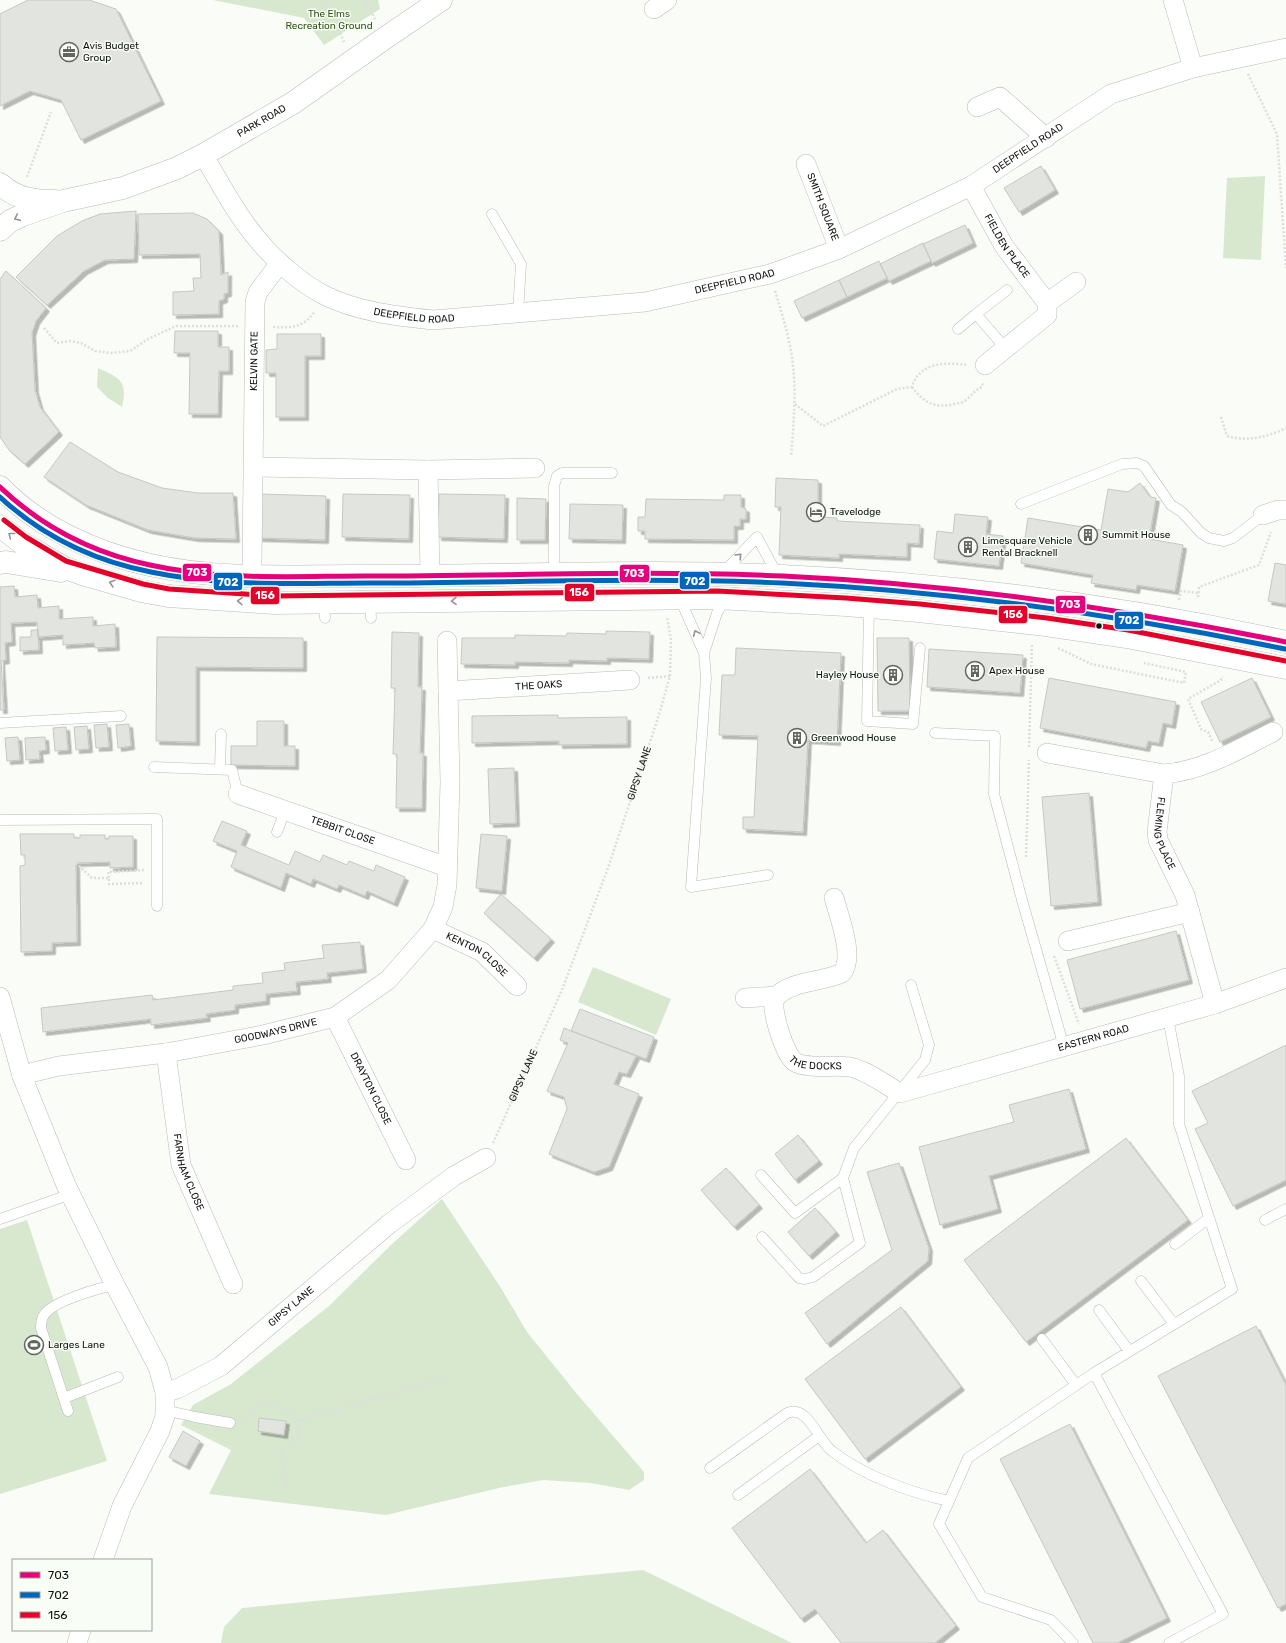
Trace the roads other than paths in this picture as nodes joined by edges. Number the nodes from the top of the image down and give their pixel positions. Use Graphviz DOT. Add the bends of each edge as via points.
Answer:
graph roads {
  1 [pos="441,0"];
  2 [pos="1173,0"];
  3 [pos="1286,48"];
  4 [pos="1193,68"];
  5 [pos="977,107"];
  6 [pos="1046,138"];
  7 [pos="203,155"];
  8 [pos="806,164"];
  9 [pos="0,184"];
  10 [pos="971,186"];
  11 [pos="62,202"];
  12 [pos="492,214"];
  13 [pos="0,230"];
  14 [pos="839,249"];
  15 [pos="280,263"];
  16 [pos="1076,282"];
  17 [pos="1006,290"];
  18 [pos="1047,303"];
  19 [pos="518,313"];
  20 [pos="976,314"];
  21 [pos="958,329"];
  22 [pos="1006,349"];
  23 [pos="985,365"];
  24 [pos="254,467"];
  25 [pos="535,468"];
  26 [pos="428,470"];
  27 [pos="612,473"];
  28 [pos="0,487"];
  29 [pos="1021,504"];
  30 [pos="1276,512"];
  31 [pos="0,526"];
  32 [pos="0,562"];
  33 [pos="252,564"];
  34 [pos="82,574"];
  35 [pos="554,575"];
  36 [pos="721,575"];
  37 [pos="778,576"];
  38 [pos="430,577"];
  39 [pos="725,599"];
  40 [pos="673,606"];
  41 [pos="869,606"];
  42 [pos="447,642"];
  43 [pos="1286,642"];
  44 [pos="920,648"];
  45 [pos="704,653"];
  46 [pos="1286,668"];
  47 [pos="630,680"];
  48 [pos="448,691"];
  49 [pos="121,716"];
  50 [pos="0,723"];
  51 [pos="1273,732"];
  52 [pos="221,734"];
  53 [pos="935,734"];
  54 [pos="1035,752"];
  55 [pos="154,767"];
  56 [pos="220,769"];
  57 [pos="1164,774"];
  58 [pos="238,794"];
  59 [pos="285,811"];
  60 [pos="0,820"];
  61 [pos="277,832"];
  62 [pos="447,867"];
  63 [pos="768,875"];
  64 [pos="834,898"];
  65 [pos="157,906"];
  66 [pos="1190,912"];
  67 [pos="433,929"];
  68 [pos="1068,941"];
  69 [pos="1286,978"];
  70 [pos="911,985"];
  71 [pos="517,986"];
  72 [pos="777,996"];
  73 [pos="0,997"];
  74 [pos="745,998"];
  75 [pos="1215,1004"];
  76 [pos="335,1017"];
  77 [pos="1168,1018"];
  78 [pos="1064,1047"];
  79 [pos="166,1053"];
  80 [pos="22,1076"];
  81 [pos="900,1093"];
  82 [pos="486,1158"];
  83 [pos="406,1160"];
  84 [pos="761,1175"];
  85 [pos="843,1178"];
  86 [pos="71,1194"];
  87 [pos="1286,1209"];
  88 [pos="1210,1218"];
  89 [pos="0,1219"];
  90 [pos="1265,1220"];
  91 [pos="762,1237"];
  92 [pos="1175,1244"];
  93 [pos="1141,1280"];
  94 [pos="233,1284"];
  95 [pos="115,1285"];
  96 [pos="1099,1310"];
  97 [pos="1174,1324"];
  98 [pos="1042,1339"];
  99 [pos="1129,1351"];
  100 [pos="1094,1372"];
  101 [pos="118,1377"];
  102 [pos="1076,1385"];
  103 [pos="64,1398"];
  104 [pos="165,1401"];
  105 [pos="68,1411"];
  106 [pos="230,1423"];
  107 [pos="820,1436"];
  108 [pos="710,1468"];
  109 [pos="738,1495"];
  110 [pos="949,1501"];
  111 [pos="103,1559"];
  112 [pos="81,1631"];
  113 [pos="77,1643"];
  114 [pos="1073,1643"];
  115 [pos="1169,1643"];
  1 -- 7 [label="main road, PARK ROAD" via="293,104"];
  2 -- 4 [label="street"];
  3 -- 4 [label="street, DEEPFIELD ROAD"];
  4 -- 6 [label="street, DEEPFIELD ROAD" via="1111,94"];
  5 -- 6 [label="street" via="1000,97"];
  6 -- 10 [label="street, DEEPFIELD ROAD"];
  7 -- 11 [label="main road, PARK ROAD" via="177,168 123,188"];
  7 -- 15 [label="street, DEEPFIELD ROAD" via="238,213 268,252"];
  8 -- 14 [label="street, SMITH SQUARE"];
  9 -- 11 [label="main road, PARK ROAD" via="22,198"];
  10 -- 14 [label="street, DEEPFIELD ROAD"];
  10 -- 18 [label="street, FIELDEN PLACE" via="1004,246"];
  11 -- 13 [label="main road, PARK ROAD, one-way" via="23,215 10,221"];
  12 -- 19 [label="lane" via="521,264"];
  14 -- 19 [label="street, DEEPFIELD ROAD" via="770,274 645,302"];
  15 -- 19 [label="street, DEEPFIELD ROAD" via="326,296 378,312 433,320"];
  15 -- 24 [label="street, KELVIN GATE" via="258,292 255,302"];
  16 -- 18 [label="street"];
  17 -- 20 [label="lane"];
  18 -- 22 [label="street" via="1048,315"];
  20 -- 21 [label="lane"];
  20 -- 22 [label="lane"];
  22 -- 23 [label="street"];
  24 -- 26 [label="street"];
  24 -- 33 [label="street, KELVIN GATE"];
  25 -- 26 [label="street"];
  26 -- 38 [label="street"];
  27 -- 35 [label="lane" via="562,473 557,476 554,486"];
  28 -- 38 [label="main road" via="33,515 63,533 107,553 148,565 246,577"];
  29 -- 30 [label="lane" via="1122,464 1137,463 1144,466 1171,506 1182,512 1201,533 1210,538 1224,541 1233,538"];
  34 -- 31 [label="main road, one-way" via="46,558"];
  32 -- 34 [label="main road"];
  40 -- 34 [label="main road, one-way" via="324,610 274,603 168,596"];
  35 -- 36 [label="main road"];
  35 -- 38 [label="main road"];
  36 -- 37 [label="main road"];
  36 -- 37 [label="lane, one-way" via="757,537"];
  37 -- 43 [label="main road" via="916,586 1087,605"];
  39 -- 40 [label="main road"];
  39 -- 41 [label="main road"];
  39 -- 45 [label="lane" via="717,613"];
  45 -- 40 [label="lane, one-way"];
  41 -- 44 [label="lane" via="867,721 913,724"];
  41 -- 46 [label="main road" via="1046,625 1127,637"];
  42 -- 48 [label="street"];
  45 -- 63 [label="lane" via="706,678 691,887"];
  47 -- 48 [label="street, THE OAKS"];
  48 -- 62 [label="street" via="450,782"];
  49 -- 50 [label="lane"];
  51 -- 57 [label="street" via="1220,758 1179,773"];
  52 -- 56 [label="lane"];
  53 -- 78 [label="lane" via="995,736 994,794"];
  54 -- 57 [label="street"];
  55 -- 56 [label="lane"];
  56 -- 58 [label="lane" via="232,770"];
  57 -- 66 [label="street, FLEMING PLACE" via="1158,840 1182,886"];
  58 -- 59 [label="street, TEBBIT CLOSE"];
  59 -- 61 [label="lane"];
  59 -- 62 [label="street, TEBBIT CLOSE"];
  60 -- 65 [label="lane" via="157,819"];
  62 -- 67 [label="street, GOODWAYS DRIVE" via="443,908"];
  64 -- 72 [label="street" via="847,949 848,960 845,970 822,980 792,987"];
  66 -- 68 [label="street"];
  66 -- 75 [label="street, FLEMING PLACE"];
  67 -- 71 [label="street, KENTON CLOSE" via="482,952"];
  67 -- 76 [label="street, GOODWAYS DRIVE" via="388,980"];
  69 -- 75 [label="street, EASTERN ROAD"];
  70 -- 81 [label="lane" via="929,1045 925,1060"];
  72 -- 74 [label="street"];
  72 -- 81 [label="street, THE DOCKS" via="774,1001 780,1031 788,1053 795,1062 861,1070"];
  73 -- 80 [label="street"];
  75 -- 77 [label="street, EASTERN ROAD"];
  76 -- 79 [label="street, GOODWAYS DRIVE" via="263,1035"];
  76 -- 83 [label="street, DRAYTON CLOSE"];
  77 -- 78 [label="street, EASTERN ROAD"];
  77 -- 88 [label="lane" via="1179,1076 1180,1124"];
  78 -- 81 [label="street, EASTERN ROAD"];
  79 -- 80 [label="street, GOODWAYS DRIVE" via="60,1066"];
  79 -- 94 [label="street, FARNHAM CLOSE" via="181,1165"];
  80 -- 86 [label="street"];
  81 -- 85 [label="lane" via="854,1148"];
  82 -- 104 [label="street, GIPSY LANE" via="454,1176 389,1224 222,1366 177,1388"];
  84 -- 85 [label="lane" via="795,1213"];
  85 -- 91 [label="lane" via="860,1243 813,1277 805,1279 799,1278"];
  86 -- 89 [label="lane"];
  86 -- 95 [label="street"];
  87 -- 90 [label="lane"];
  88 -- 92 [label="lane"];
  88 -- 97 [label="lane" via="1232,1289"];
  93 -- 97 [label="lane"];
  95 -- 103 [label="lane" via="88,1291 49,1310 43,1316 41,1328"];
  95 -- 104 [label="street" via="158,1367"];
  96 -- 99 [label="lane"];
  97 -- 99 [label="lane"];
  98 -- 102 [label="lane"];
  99 -- 100 [label="lane"];
  100 -- 102 [label="lane"];
  100 -- 115 [label="lane" via="1223,1614"];
  101 -- 103 [label="lane"];
  102 -- 110 [label="lane" via="968,1458"];
  103 -- 105 [label="lane"];
  104 -- 106 [label="lane" via="196,1418"];
  104 -- 111 [label="street" via="160,1431 122,1506"];
  107 -- 108 [label="lane" via="806,1417 800,1412 791,1411"];
  107 -- 109 [label="lane"];
  107 -- 110 [label="lane" via="831,1451 865,1472 931,1497"];
  110 -- 114 [label="lane" via="939,1524 982,1597 1051,1620"];
  112 -- 113 [label="street"];
}
